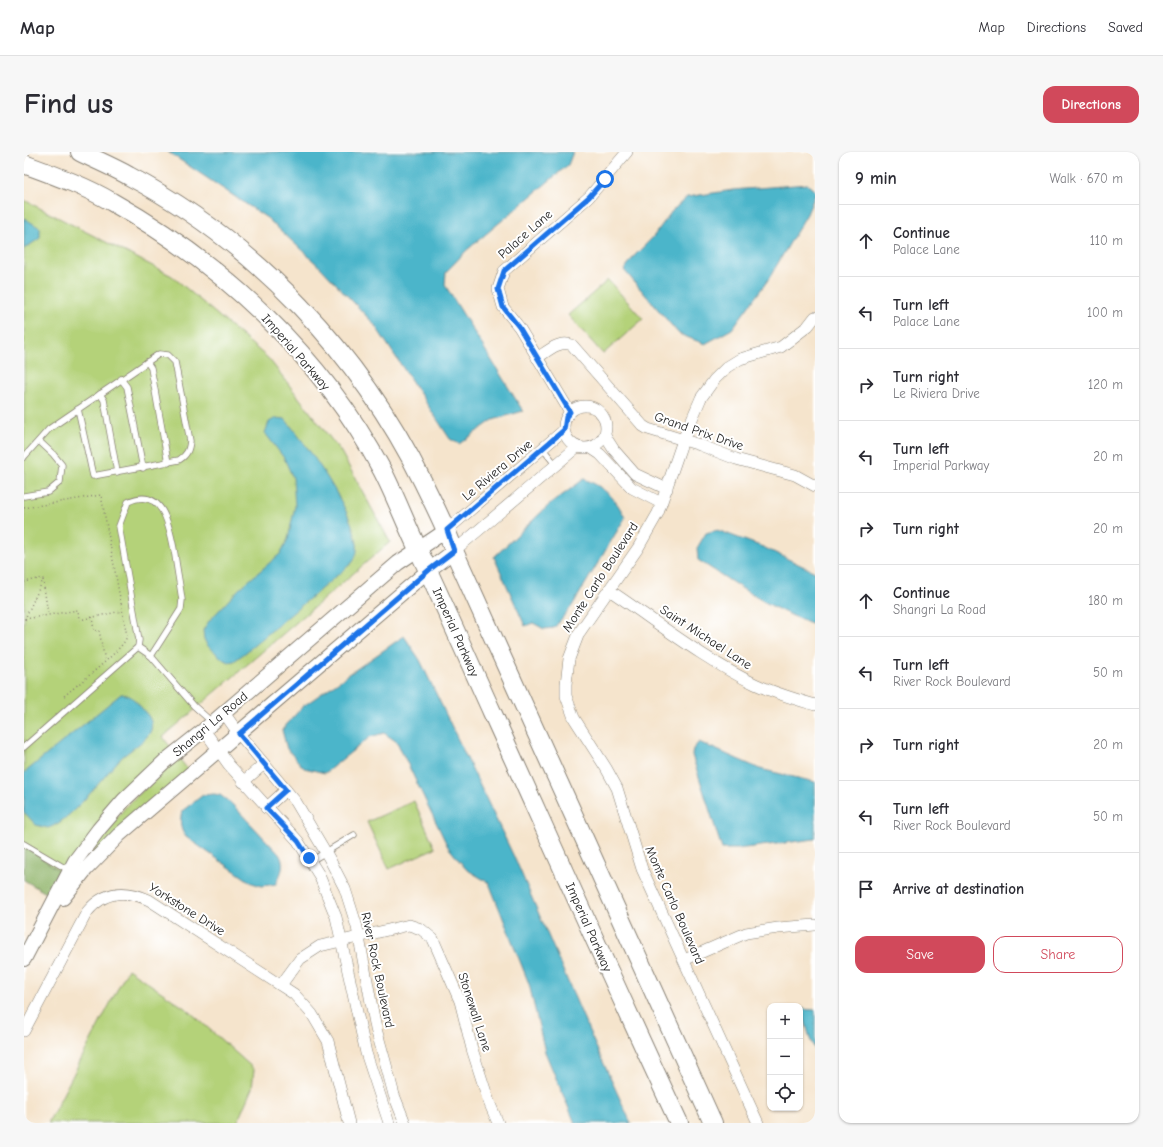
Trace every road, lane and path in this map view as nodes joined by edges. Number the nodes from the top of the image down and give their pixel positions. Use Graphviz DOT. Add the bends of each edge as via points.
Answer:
graph roads {
  1 [pos="80,152"];
  2 [pos="627,152"];
  3 [pos="24,164"];
  4 [pos="815,316"];
  5 [pos="537,358"];
  6 [pos="147,362"];
  7 [pos="121,380"];
  8 [pos="100,394"];
  9 [pos="78,409"];
  10 [pos="570,412"];
  11 [pos="564,430"];
  12 [pos="605,436"];
  13 [pos="683,440"];
  14 [pos="39,441"];
  15 [pos="577,447"];
  16 [pos="592,448"];
  17 [pos="543,449"];
  18 [pos="24,457"];
  19 [pos="168,463"];
  20 [pos="555,464"];
  21 [pos="143,468"];
  22 [pos="117,472"];
  23 [pos="815,486"];
  24 [pos="667,489"];
  25 [pos="24,496"];
  26 [pos="661,503"];
  27 [pos="24,508"];
  28 [pos="447,530"];
  29 [pos="419,551"];
  30 [pos="454,551"];
  31 [pos="429,570"];
  32 [pos="43,580"];
  33 [pos="24,582"];
  34 [pos="610,590"];
  35 [pos="122,611"];
  36 [pos="48,615"];
  37 [pos="25,618"];
  38 [pos="92,618"];
  39 [pos="24,621"];
  40 [pos="138,647"];
  41 [pos="151,656"];
  42 [pos="105,661"];
  43 [pos="62,698"];
  44 [pos="815,705"];
  45 [pos="224,713"];
  46 [pos="209,727"];
  47 [pos="239,734"];
  48 [pos="24,747"];
  49 [pos="218,751"];
  50 [pos="264,764"];
  51 [pos="243,782"];
  52 [pos="286,790"];
  53 [pos="266,808"];
  54 [pos="354,836"];
  55 [pos="24,844"];
  56 [pos="326,852"];
  57 [pos="311,861"];
  58 [pos="70,872"];
  59 [pos="815,925"];
  60 [pos="39,930"];
  61 [pos="359,936"];
  62 [pos="342,940"];
  63 [pos="24,959"];
  64 [pos="684,960"];
  65 [pos="281,985"];
  66 [pos="24,1031"];
  67 [pos="349,1123"];
  68 [pos="389,1123"];
  69 [pos="405,1123"];
  70 [pos="498,1123"];
  71 [pos="678,1123"];
  72 [pos="714,1123"];
  73 [pos="758,1123"];
  1 -- 28 [label="main road" via="129,176 180,206 225,239 314,320 387,416"];
  2 -- 5 [label="street, Palace Lane" via="589,197 504,271 498,289 503,307 519,327"];
  3 -- 29 [label="main road, Imperial Parkway" via="56,175 117,205 193,255 250,301 294,346 356,426 382,471"];
  4 -- 13 [label="street, Monte Carlo Boulevard" via="804,330 781,347 740,359 727,367 701,398"];
  5 -- 10 [label="street, Palace Lane"];
  5 -- 13 [label="street, Grand Prix Drive" via="556,345 572,345 643,426"];
  6 -- 7 [label="lane"];
  6 -- 19 [label="lane" via="151,368"];
  6 -- 19 [label="lane" via="159,354 168,355 175,362 190,441 186,456"];
  7 -- 8 [label="lane"];
  7 -- 21 [label="lane" via="127,386"];
  8 -- 9 [label="lane"];
  8 -- 22 [label="lane" via="104,400"];
  9 -- 14 [label="lane" via="49,429"];
  9 -- 22 [label="lane" via="93,476"];
  10 -- 11 [label="street, Le Riviera Drive" via="566,417"];
  10 -- 12 [label="street" via="581,406 594,407 604,416"];
  11 -- 15 [label="street" via="566,437"];
  11 -- 17 [label="street, Le Riviera Drive"];
  12 -- 16 [label="street"];
  12 -- 24 [label="street" via="635,474"];
  13 -- 23 [label="street, Grand Prix Drive" via="736,459 795,475"];
  13 -- 24 [label="street, Monte Carlo Boulevard"];
  14 -- 18 [label="lane"];
  14 -- 25 [label="lane" via="62,465 60,482 48,492"];
  15 -- 16 [label="street"];
  15 -- 20 [label="street"];
  16 -- 26 [label="street" via="632,488"];
  17 -- 20 [label="lane"];
  17 -- 28 [label="street, Le Riviera Drive"];
  19 -- 21 [label="lane"];
  20 -- 30 [label="street"];
  21 -- 22 [label="lane"];
  24 -- 26 [label="street, Monte Carlo Boulevard"];
  26 -- 34 [label="street, Monte Carlo Boulevard" via="638,548"];
  27 -- 35 [label="path" via="101,495"];
  28 -- 29 [label="street, Shangri La Road"];
  28 -- 30 [label="main road"];
  29 -- 31 [label="main road, Imperial Parkway"];
  29 -- 45 [label="street, Shangri La Road" via="398,563"];
  30 -- 31 [label="street, Shangri La Road"];
  30 -- 72 [label="main road"];
  31 -- 47 [label="street, Shangri La Road"];
  31 -- 71 [label="main road, Imperial Parkway"];
  32 -- 33 [label="path"];
  32 -- 36 [label="path"];
  32 -- 37 [label="path"];
  34 -- 44 [label="street, Saint Michael Lane" via="728,671 763,688"];
  34 -- 64 [label="street, Monte Carlo Boulevard" via="574,644 567,672 566,696 574,718 617,788 639,860"];
  35 -- 38 [label="path"];
  35 -- 42 [label="path" via="126,640"];
  36 -- 37 [label="path"];
  36 -- 38 [label="path" via="78,610 79,620"];
  37 -- 39 [label="path"];
  38 -- 42 [label="path" via="94,631 99,630"];
  40 -- 41 [label="lane"];
  40 -- 41 [label="lane" via="139,640 119,526 128,502 138,497 151,499 169,522 182,600 181,609"];
  40 -- 48 [label="lane"];
  41 -- 46 [label="lane"];
  42 -- 43 [label="path"];
  45 -- 46 [label="street, Shangri La Road"];
  45 -- 47 [label="street, River Rock Boulevard"];
  46 -- 49 [label="street"];
  46 -- 58 [label="street, Shangri La Road" via="165,761 124,800 99,829"];
  47 -- 49 [label="street, Shangri La Road"];
  47 -- 50 [label="street, River Rock Boulevard"];
  49 -- 51 [label="street"];
  49 -- 60 [label="street, Shangri La Road" via="119,835 86,869"];
  50 -- 51 [label="street"];
  50 -- 52 [label="street, River Rock Boulevard"];
  51 -- 53 [label="street"];
  52 -- 53 [label="street"];
  52 -- 56 [label="street, River Rock Boulevard"];
  53 -- 57 [label="street" via="298,841"];
  54 -- 56 [label="lane"];
  55 -- 58 [label="lane"];
  56 -- 57 [label="lane"];
  56 -- 61 [label="street, River Rock Boulevard" via="345,890"];
  57 -- 62 [label="street" via="336,917"];
  58 -- 60 [label="street, Shangri La Road"];
  59 -- 64 [label="street" via="746,933"];
  60 -- 63 [label="street, Shangri La Road"];
  61 -- 62 [label="street"];
  61 -- 69 [label="street, River Rock Boulevard" via="376,1029 394,1095"];
  61 -- 70 [label="street, Stonewall Lane" via="409,925 421,929 433,939 460,1001 489,1102"];
  62 -- 65 [label="street" via="320,946 308,953 300,959"];
  62 -- 68 [label="street" via="366,1053"];
  64 -- 73 [label="street, Monte Carlo Boulevard"];
  65 -- 66 [label="street, Yorkstone Drive" via="149,900 137,895 106,896 95,902 87,912"];
  65 -- 67 [label="street, Yorkstone Drive" via="294,994 312,1014 328,1041"];
}
